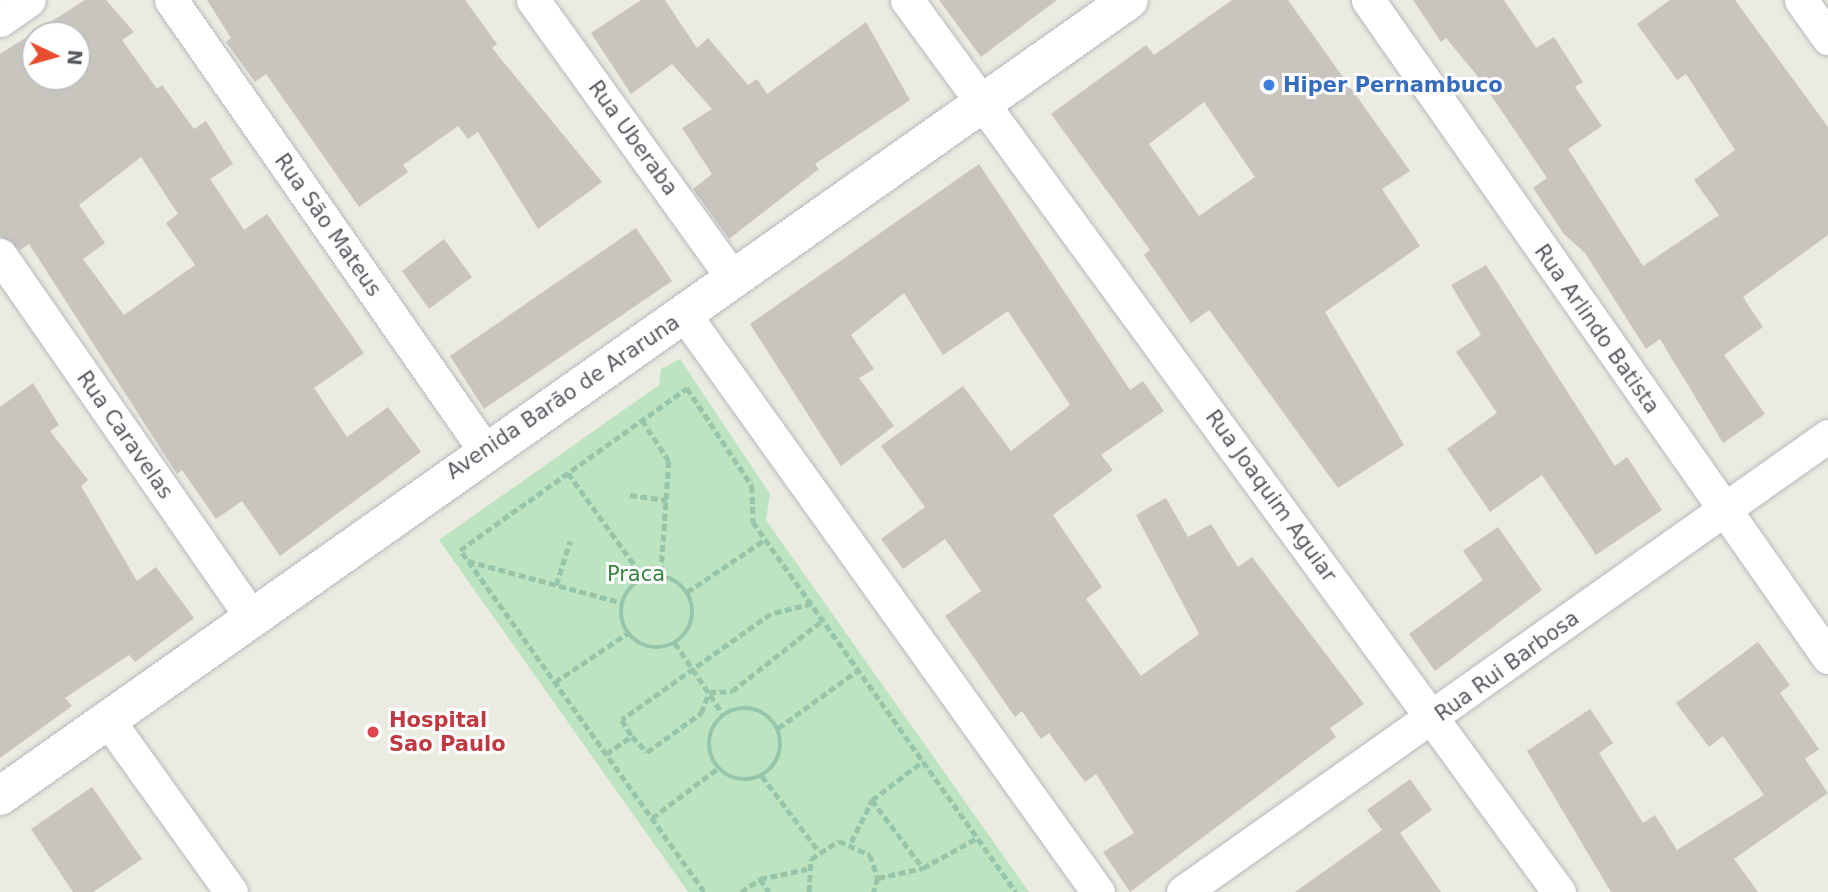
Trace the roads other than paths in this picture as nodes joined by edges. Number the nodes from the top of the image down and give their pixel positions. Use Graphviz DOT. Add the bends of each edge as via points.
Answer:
graph roads {
  1 [pos="29,0"];
  2 [pos="171,0"];
  3 [pos="533,0"];
  4 [pos="907,0"];
  5 [pos="1129,0"];
  6 [pos="1368,0"];
  7 [pos="1801,0"];
  8 [pos="0,20"];
  9 [pos="1828,38"];
  10 [pos="981,103"];
  11 [pos="0,256"];
  12 [pos="732,276"];
  13 [pos="684,314"];
  14 [pos="1828,436"];
  15 [pos="484,449"];
  16 [pos="1724,511"];
  17 [pos="250,615"];
  18 [pos="1828,657"];
  19 [pos="1435,718"];
  20 [pos="108,720"];
  21 [pos="1,793"];
  22 [pos="231,892"];
  23 [pos="1098,892"];
  24 [pos="1184,892"];
  25 [pos="1559,892"];
  1 -- 8 [label="street"];
  2 -- 15 [label="street, Rua São Mateus"];
  3 -- 12 [label="street, Rua Uberaba"];
  4 -- 10 [label="street, Rua Joaquim Aguiar"];
  5 -- 10 [label="street, Avenida Barão de Araruna"];
  6 -- 16 [label="street, Rua Arlindo Batista"];
  7 -- 9 [label="street"];
  10 -- 12 [label="street, Avenida Barão de Araruna"];
  10 -- 19 [label="street, Rua Joaquim Aguiar"];
  11 -- 17 [label="street, Rua Caravelas"];
  12 -- 13 [label="street, Avenida Barão de Araruna"];
  13 -- 15 [label="street, Avenida Barão de Araruna"];
  13 -- 23 [label="street"];
  14 -- 16 [label="street, Rua Rui Barbosa"];
  15 -- 17 [label="street, Avenida Barão de Araruna"];
  16 -- 18 [label="street, Rua Arlindo Batista"];
  16 -- 19 [label="street, Rua Rui Barbosa"];
  17 -- 20 [label="street, Avenida Barão de Araruna"];
  19 -- 24 [label="street, Rua Rui Barbosa"];
  19 -- 25 [label="street, Rua Joaquim Aguiar"];
  20 -- 21 [label="street, Avenida Barão de Araruna"];
  20 -- 22 [label="street"];
}
